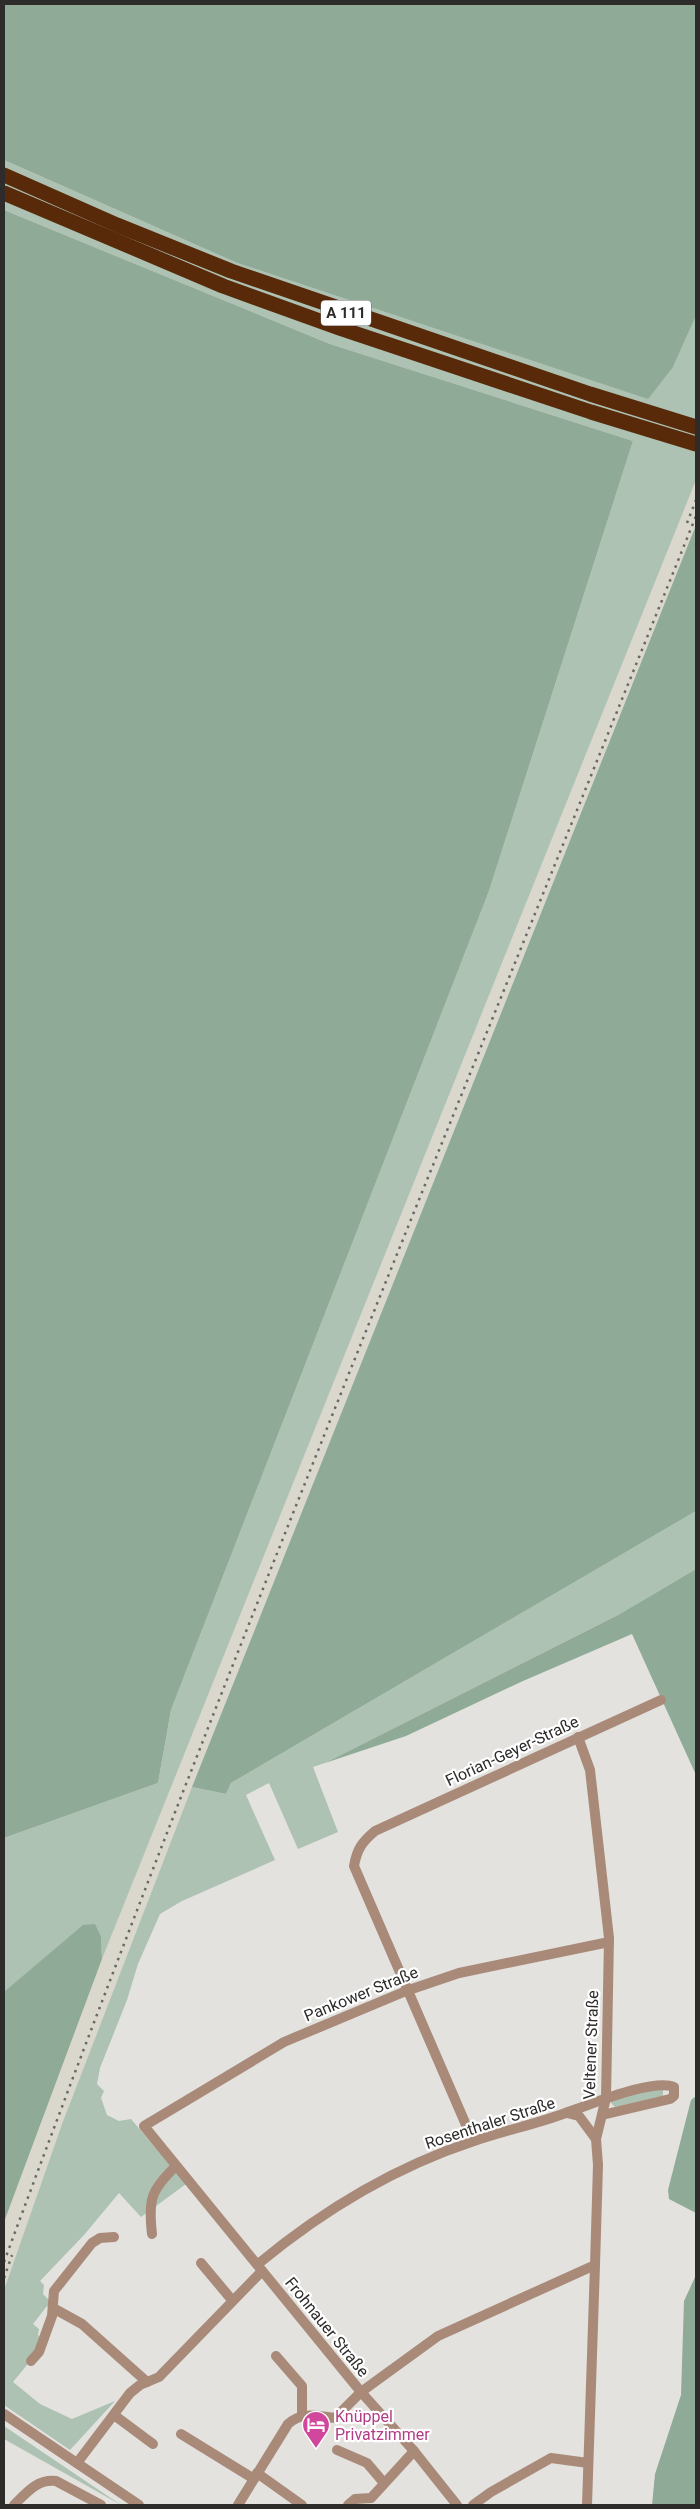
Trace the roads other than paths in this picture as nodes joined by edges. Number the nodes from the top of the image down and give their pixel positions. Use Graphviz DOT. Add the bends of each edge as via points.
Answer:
graph roads {
  1 [pos="4,175"];
  2 [pos="4,192"];
  3 [pos="696,427"];
  4 [pos="696,444"];
  5 [pos="661,1700"];
  6 [pos="578,1737"];
  7 [pos="609,1942"];
  8 [pos="406,1991"];
  9 [pos="606,2098"];
  10 [pos="567,2113"];
  11 [pos="602,2115"];
  12 [pos="144,2126"];
  13 [pos="596,2140"];
  14 [pos="473,2141"];
  15 [pos="176,2166"];
  16 [pos="152,2234"];
  17 [pos="114,2237"];
  18 [pos="201,2263"];
  19 [pos="596,2264"];
  20 [pos="260,2267"];
  21 [pos="232,2300"];
  22 [pos="53,2308"];
  23 [pos="276,2356"];
  24 [pos="31,2361"];
  25 [pos="147,2382"];
  26 [pos="361,2392"];
  27 [pos="4,2414"];
  28 [pos="302,2414"];
  29 [pos="114,2415"];
  30 [pos="181,2434"];
  31 [pos="153,2444"];
  32 [pos="336,2450"];
  33 [pos="414,2451"];
  34 [pos="78,2463"];
  35 [pos="588,2463"];
  36 [pos="256,2476"];
  37 [pos="384,2483"];
  38 [pos="87,2502"];
  39 [pos="14,2505"];
  40 [pos="101,2505"];
  41 [pos="139,2505"];
  42 [pos="238,2505"];
  43 [pos="302,2505"];
  44 [pos="348,2505"];
  45 [pos="457,2505"];
  46 [pos="473,2505"];
  47 [pos="587,2505"];
  1 -- 3 [label="highway, A 111" via="231,272"];
  2 -- 4 [label="highway, A 111" via="223,286 333,326"];
  5 -- 6 [label="street, Florian-Geyer-Straße"];
  6 -- 7 [label="street, Veltener Straße" via="590,1770"];
  6 -- 8 [label="street, Florian-Geyer-Straße" via="375,1831 362,1842 354,1866"];
  7 -- 8 [label="street, Pankower Straße" via="459,1972"];
  7 -- 9 [label="street, Veltener Straße"];
  8 -- 12 [label="street, Pankower Straße" via="284,2042"];
  8 -- 14 [label="street"];
  9 -- 10 [label="street, Rosenthaler Straße"];
  9 -- 11 [label="street, Veltener Straße"];
  9 -- 11 [label="street, Rosenthaler Straße" via="662,2086 674,2088 674,2096 670,2099"];
  10 -- 13 [label="street" via="579,2116"];
  10 -- 14 [label="street, Rosenthaler Straße"];
  11 -- 13 [label="street, Veltener Straße"];
  12 -- 15 [label="street, Frohnauer Straße"];
  13 -- 19 [label="street, Veltener Straße"];
  14 -- 20 [label="street, Rosenthaler Straße" via="421,2161 356,2194 289,2238"];
  15 -- 16 [label="street" via="159,2182 153,2195 150,2214"];
  15 -- 20 [label="street, Frohnauer Straße"];
  17 -- 22 [label="street" via="100,2238 92,2243 54,2291"];
  18 -- 21 [label="street"];
  19 -- 26 [label="street" via="438,2336"];
  19 -- 35 [label="street, Veltener Straße"];
  20 -- 21 [label="street, Rosenthaler Straße"];
  20 -- 26 [label="street, Frohnauer Straße"];
  21 -- 25 [label="street, Rosenthaler Straße" via="159,2377"];
  22 -- 24 [label="street" via="39,2352"];
  22 -- 25 [label="street" via="82,2324"];
  23 -- 28 [label="street" via="302,2386"];
  25 -- 29 [label="street, Rosenthaler Straße" via="130,2393"];
  26 -- 28 [label="street" via="335,2418"];
  26 -- 33 [label="street, Frohnauer Straße"];
  27 -- 34 [label="street"];
  28 -- 36 [label="street" via="288,2424"];
  29 -- 31 [label="street"];
  29 -- 34 [label="street, Rosenthaler Straße"];
  30 -- 36 [label="street"];
  32 -- 37 [label="street" via="367,2463"];
  33 -- 37 [label="street"];
  33 -- 45 [label="street, Frohnauer Straße"];
  34 -- 41 [label="street"];
  35 -- 46 [label="street" via="551,2458"];
  35 -- 47 [label="street, Veltener Straße"];
  36 -- 42 [label="street"];
  36 -- 43 [label="street"];
  37 -- 44 [label="street" via="371,2498 354,2499"];
  38 -- 39 [label="street" via="56,2481 48,2480 32,2487"];
  38 -- 40 [label="street"];
}
